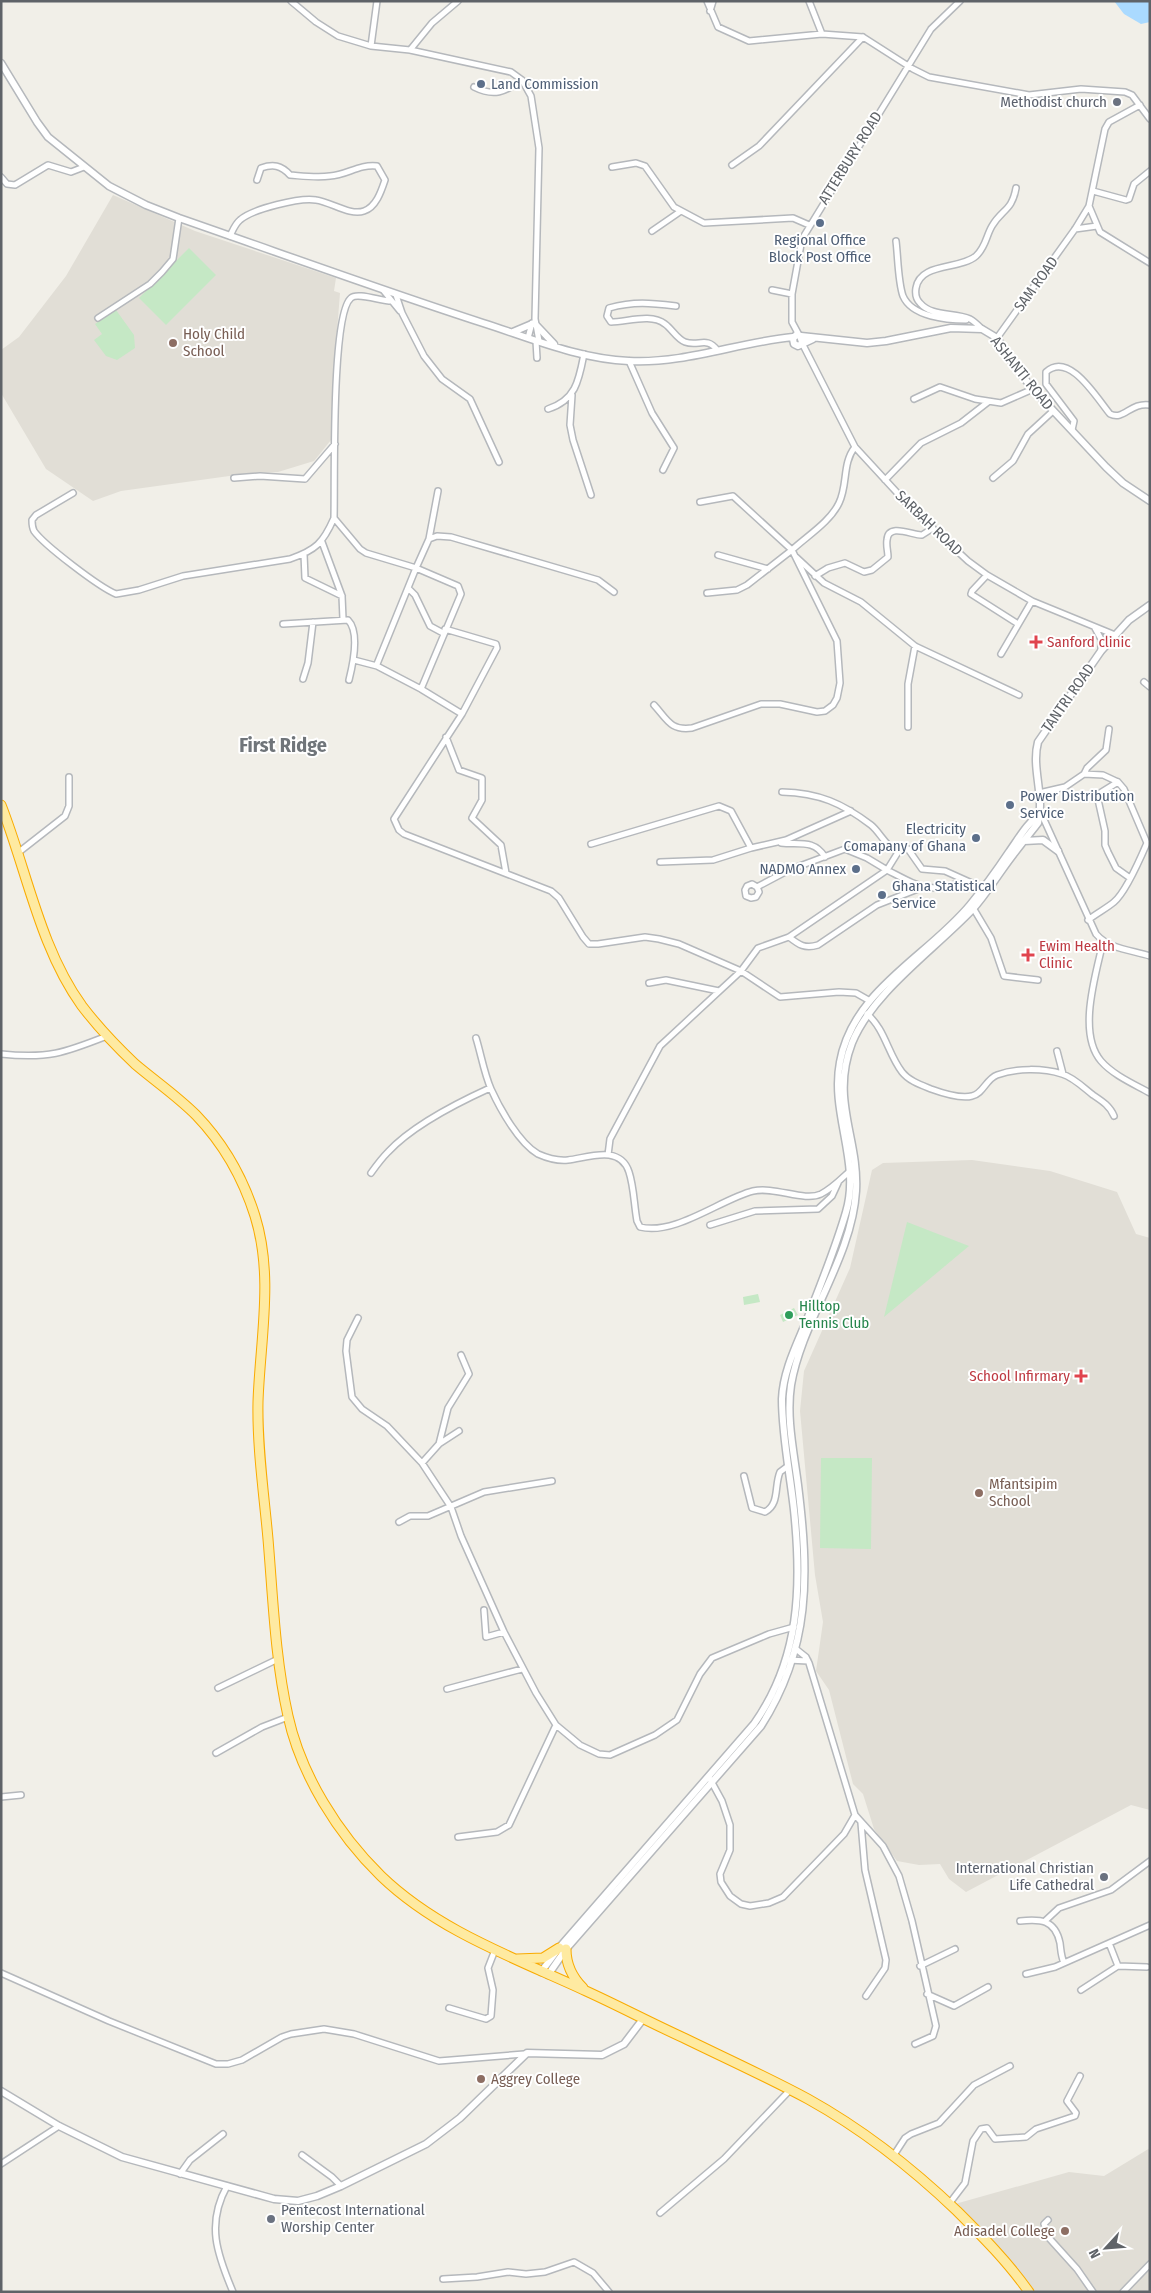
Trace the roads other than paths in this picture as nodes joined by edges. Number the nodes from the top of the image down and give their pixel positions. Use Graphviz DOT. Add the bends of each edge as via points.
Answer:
graph roads {
  1 [pos="291,1"];
  2 [pos="377,1"];
  3 [pos="458,1"];
  4 [pos="707,1"];
  5 [pos="713,1"];
  6 [pos="808,1"];
  7 [pos="960,1"];
  8 [pos="710,11"];
  9 [pos="822,34"];
  10 [pos="863,37"];
  11 [pos="371,46"];
  12 [pos="410,50"];
  13 [pos="1,63"];
  14 [pos="908,65"];
  15 [pos="522,80"];
  16 [pos="474,88"];
  17 [pos="1140,105"];
  18 [pos="1150,119"];
  19 [pos="732,165"];
  20 [pos="84,167"];
  21 [pos="612,167"];
  22 [pos="1150,170"];
  23 [pos="1,177"];
  24 [pos="257,180"];
  25 [pos="1016,188"];
  26 [pos="1093,191"];
  27 [pos="1089,206"];
  28 [pos="681,211"];
  29 [pos="179,218"];
  30 [pos="809,225"];
  31 [pos="1097,226"];
  32 [pos="1075,229"];
  33 [pos="652,230"];
  34 [pos="230,236"];
  35 [pos="896,241"];
  36 [pos="1150,263"];
  37 [pos="384,290"];
  38 [pos="772,290"];
  39 [pos="792,294"];
  40 [pos="396,295"];
  41 [pos="391,301"];
  42 [pos="676,306"];
  43 [pos="402,313"];
  44 [pos="98,318"];
  45 [pos="972,320"];
  46 [pos="535,323"];
  47 [pos="982,329"];
  48 [pos="513,332"];
  49 [pos="528,338"];
  50 [pos="996,338"];
  51 [pos="798,340"];
  52 [pos="537,341"];
  53 [pos="555,345"];
  54 [pos="717,350"];
  55 [pos="584,354"];
  56 [pos="810,357"];
  57 [pos="537,358"];
  58 [pos="629,361"];
  59 [pos="1033,390"];
  60 [pos="572,395"];
  61 [pos="914,400"];
  62 [pos="988,402"];
  63 [pos="1150,406"];
  64 [pos="548,409"];
  65 [pos="1053,411"];
  66 [pos="1072,430"];
  67 [pos="336,444"];
  68 [pos="855,447"];
  69 [pos="499,462"];
  70 [pos="663,470"];
  71 [pos="234,478"];
  72 [pos="993,478"];
  73 [pos="885,480"];
  74 [pos="438,491"];
  75 [pos="72,494"];
  76 [pos="591,495"];
  77 [pos="1150,501"];
  78 [pos="700,502"];
  79 [pos="334,518"];
  80 [pos="933,528"];
  81 [pos="429,539"];
  82 [pos="322,542"];
  83 [pos="792,550"];
  84 [pos="304,554"];
  85 [pos="718,555"];
  86 [pos="796,556"];
  87 [pos="416,568"];
  88 [pos="768,569"];
  89 [pos="987,575"];
  90 [pos="815,576"];
  91 [pos="408,588"];
  92 [pos="614,592"];
  93 [pos="707,594"];
  94 [pos="342,596"];
  95 [pos="1032,601"];
  96 [pos="1150,605"];
  97 [pos="343,619"];
  98 [pos="313,622"];
  99 [pos="283,624"];
  100 [pos="1018,624"];
  101 [pos="1094,628"];
  102 [pos="444,631"];
  103 [pos="1115,635"];
  104 [pos="916,646"];
  105 [pos="1101,652"];
  106 [pos="1001,654"];
  107 [pos="354,660"];
  108 [pos="377,666"];
  109 [pos="303,679"];
  110 [pos="349,680"];
  111 [pos="1144,682"];
  112 [pos="1150,687"];
  113 [pos="421,689"];
  114 [pos="1019,695"];
  115 [pos="654,705"];
  116 [pos="462,714"];
  117 [pos="908,727"];
  118 [pos="1109,729"];
  119 [pos="446,736"];
  120 [pos="1084,774"];
  121 [pos="70,777"];
  122 [pos="1118,782"];
  123 [pos="782,792"];
  124 [pos="1038,793"];
  125 [pos="1,805"];
  126 [pos="852,811"];
  127 [pos="1041,812"];
  128 [pos="1024,840"];
  129 [pos="779,842"];
  130 [pos="1148,842"];
  131 [pos="591,844"];
  132 [pos="751,848"];
  133 [pos="900,849"];
  134 [pos="1058,851"];
  135 [pos="18,852"];
  136 [pos="825,857"];
  137 [pos="660,862"];
  138 [pos="887,870"];
  139 [pos="506,873"];
  140 [pos="1130,878"];
  141 [pos="965,881"];
  142 [pos="757,887"];
  143 [pos="924,887"];
  144 [pos="985,889"];
  145 [pos="972,907"];
  146 [pos="1088,920"];
  147 [pos="789,937"];
  148 [pos="1103,942"];
  149 [pos="1150,956"];
  150 [pos="741,972"];
  151 [pos="1038,980"];
  152 [pos="649,983"];
  153 [pos="719,991"];
  154 [pos="870,1001"];
  155 [pos="867,1014"];
  156 [pos="107,1036"];
  157 [pos="476,1038"];
  158 [pos="1057,1051"];
  159 [pos="1,1054"];
  160 [pos="1063,1074"];
  161 [pos="490,1088"];
  162 [pos="1150,1093"];
  163 [pos="1114,1116"];
  164 [pos="608,1154"];
  165 [pos="852,1169"];
  166 [pos="371,1173"];
  167 [pos="838,1183"];
  168 [pos="710,1225"];
  169 [pos="358,1318"];
  170 [pos="461,1355"];
  171 [pos="460,1431"];
  172 [pos="439,1444"];
  173 [pos="422,1463"];
  174 [pos="788,1466"];
  175 [pos="744,1476"];
  176 [pos="552,1480"];
  177 [pos="451,1507"];
  178 [pos="399,1522"];
  179 [pos="801,1605"];
  180 [pos="484,1610"];
  181 [pos="794,1627"];
  182 [pos="504,1632"];
  183 [pos="796,1649"];
  184 [pos="278,1659"];
  185 [pos="789,1660"];
  186 [pos="808,1661"];
  187 [pos="522,1668"];
  188 [pos="218,1688"];
  189 [pos="447,1689"];
  190 [pos="288,1717"];
  191 [pos="556,1724"];
  192 [pos="216,1753"];
  193 [pos="710,1780"];
  194 [pos="21,1795"];
  195 [pos="1,1797"];
  196 [pos="855,1815"];
  197 [pos="861,1822"];
  198 [pos="458,1837"];
  199 [pos="1150,1861"];
  200 [pos="1045,1920"];
  201 [pos="1020,1922"];
  202 [pos="1150,1925"];
  203 [pos="1108,1943"];
  204 [pos="563,1949"];
  205 [pos="955,1949"];
  206 [pos="495,1950"];
  207 [pos="516,1959"];
  208 [pos="1064,1963"];
  209 [pos="920,1966"];
  210 [pos="1118,1966"];
  211 [pos="1147,1967"];
  212 [pos="1,1973"];
  213 [pos="544,1973"];
  214 [pos="1026,1974"];
  215 [pos="988,1986"];
  216 [pos="1081,1990"];
  217 [pos="587,1992"];
  218 [pos="927,1994"];
  219 [pos="866,1996"];
  220 [pos="449,2008"];
  221 [pos="643,2019"];
  222 [pos="915,2044"];
  223 [pos="524,2054"];
  224 [pos="1010,2066"];
  225 [pos="1080,2076"];
  226 [pos="790,2090"];
  227 [pos="1,2091"];
  228 [pos="59,2126"];
  229 [pos="223,2134"];
  230 [pos="302,2155"];
  231 [pos="894,2155"];
  232 [pos="1,2164"];
  233 [pos="180,2174"];
  234 [pos="227,2186"];
  235 [pos="341,2186"];
  236 [pos="949,2204"];
  237 [pos="660,2213"];
  238 [pos="1048,2220"];
  239 [pos="1150,2264"];
  240 [pos="443,2278"];
  241 [pos="233,2292"];
  242 [pos="609,2292"];
  243 [pos="1029,2292"];
  244 [pos="1094,2292"];
  245 [pos="1123,2292"];
  1 -- 11 [label="street" via="338,36"];
  2 -- 11 [label="street"];
  3 -- 12 [label="street" via="443,11"];
  4 -- 8 [label="street"];
  5 -- 8 [label="street"];
  6 -- 9 [label="street"];
  7 -- 14 [label="street, ATTERBURY ROAD" via="931,29"];
  8 -- 9 [label="street" via="722,30 749,41"];
  9 -- 10 [label="street"];
  10 -- 14 [label="street"];
  10 -- 19 [label="street" via="759,146"];
  11 -- 12 [label="street"];
  12 -- 15 [label="street" via="511,72"];
  13 -- 20 [label="street, ASHANTI ROAD" via="48,137"];
  14 -- 17 [label="street" via="929,77 1030,95 1081,89 1125,92"];
  14 -- 30 [label="street, ATTERBURY ROAD"];
  15 -- 16 [label="street" via="501,93"];
  15 -- 46 [label="street" via="531,96 539,148"];
  17 -- 18 [label="street"];
  17 -- 26 [label="street, SAM ROAD" via="1109,122 1104,129"];
  20 -- 23 [label="street" via="71,172 48,165 15,186 7,184"];
  20 -- 29 [label="street, ASHANTI ROAD" via="129,197"];
  21 -- 28 [label="street" via="636,163 645,166 669,201"];
  22 -- 26 [label="street" via="1134,184 1129,199"];
  24 -- 34 [label="street" via="261,168 272,164 290,174 309,176 332,176 369,165 377,166 384,180 376,201 362,212 315,199 300,200 251,212 236,223"];
  25 -- 45 [label="street" via="1011,204 993,225 975,257 926,273 916,288 920,303 928,309"];
  26 -- 27 [label="street, SAM ROAD"];
  27 -- 31 [label="street"];
  27 -- 32 [label="street, SAM ROAD"];
  28 -- 30 [label="street" via="704,222 793,218"];
  28 -- 33 [label="street"];
  29 -- 34 [label="street, ASHANTI ROAD"];
  29 -- 44 [label="street" via="172,259 162,272 150,284"];
  30 -- 39 [label="street, ATTERBURY ROAD" via="802,239"];
  31 -- 32 [label="street"];
  31 -- 36 [label="street" via="1106,236"];
  32 -- 50 [label="street, SAM ROAD"];
  34 -- 37 [label="street, ASHANTI ROAD"];
  35 -- 45 [label="street" via="902,292 910,305 945,320"];
  37 -- 40 [label="street, ASHANTI ROAD"];
  37 -- 41 [label="street"];
  38 -- 39 [label="street"];
  39 -- 51 [label="street, ATTERBURY ROAD" via="792,322"];
  40 -- 43 [label="street"];
  40 -- 48 [label="street, ASHANTI ROAD"];
  41 -- 43 [label="street"];
  41 -- 67 [label="street" via="355,295 346,302 340,329"];
  42 -- 54 [label="street" via="629,302 610,308 607,316 611,322 659,321 684,342 708,342"];
  43 -- 69 [label="street" via="424,356 442,379 470,399"];
  45 -- 47 [label="street"];
  46 -- 48 [label="street"];
  46 -- 49 [label="street"];
  46 -- 52 [label="street"];
  46 -- 53 [label="street"];
  47 -- 50 [label="street, ASHANTI ROAD"];
  47 -- 51 [label="street, ASHANTI ROAD" via="951,328 886,341"];
  48 -- 49 [label="street, ASHANTI ROAD"];
  49 -- 52 [label="street, ASHANTI ROAD"];
  50 -- 59 [label="street, ASHANTI ROAD"];
  51 -- 54 [label="street, ASHANTI ROAD" via="764,340"];
  51 -- 56 [label="street, ATTERBURY ROAD"];
  52 -- 53 [label="street, ASHANTI ROAD"];
  52 -- 57 [label="street"];
  53 -- 55 [label="street, ASHANTI ROAD"];
  54 -- 58 [label="street, ASHANTI ROAD" via="678,358"];
  55 -- 58 [label="street, ASHANTI ROAD"];
  55 -- 60 [label="street"];
  56 -- 68 [label="street, SARBAH ROAD"];
  58 -- 70 [label="street" via="652,413 674,448"];
  59 -- 62 [label="street" via="1005,402"];
  59 -- 65 [label="street, ASHANTI ROAD"];
  60 -- 64 [label="street"];
  60 -- 76 [label="street" via="570,425"];
  61 -- 62 [label="street" via="940,387"];
  62 -- 73 [label="street" via="961,423 921,443"];
  63 -- 66 [label="street" via="1136,406 1120,417 1110,414 1077,374 1064,365 1052,366 1046,372 1046,384 1074,421"];
  65 -- 66 [label="street, ASHANTI ROAD"];
  65 -- 72 [label="street" via="1028,434 1013,461"];
  66 -- 77 [label="street, ASHANTI ROAD" via="1122,483"];
  67 -- 71 [label="street" via="305,479"];
  67 -- 79 [label="street"];
  68 -- 73 [label="street, SARBAH ROAD"];
  68 -- 83 [label="street" via="848,458 840,502 829,518"];
  73 -- 80 [label="street, SARBAH ROAD"];
  74 -- 81 [label="street"];
  75 -- 84 [label="street" via="36,515 32,520 34,531 57,552 116,594 183,576 281,561"];
  78 -- 83 [label="street" via="733,496"];
  79 -- 82 [label="street"];
  79 -- 87 [label="street" via="366,553"];
  80 -- 89 [label="street, SARBAH ROAD"];
  80 -- 90 [label="street" via="922,535 903,530 892,534 887,541 888,557 872,570 864,572 845,563"];
  81 -- 87 [label="street"];
  81 -- 92 [label="street" via="451,537 598,580"];
  82 -- 84 [label="street"];
  82 -- 94 [label="street"];
  83 -- 86 [label="street"];
  83 -- 88 [label="street"];
  84 -- 94 [label="street" via="305,578"];
  85 -- 88 [label="street"];
  86 -- 90 [label="street"];
  86 -- 115 [label="street" via="837,641 840,684 834,706 817,712 780,704 762,704 682,730 670,724"];
  87 -- 91 [label="street"];
  87 -- 102 [label="street" via="458,586 460,590"];
  88 -- 93 [label="street" via="747,586"];
  89 -- 95 [label="street, SARBAH ROAD"];
  89 -- 100 [label="street" via="971,594"];
  90 -- 104 [label="street" via="861,602"];
  91 -- 102 [label="street" via="415,595 430,626"];
  91 -- 108 [label="street"];
  94 -- 97 [label="street"];
  95 -- 100 [label="street"];
  95 -- 101 [label="street, SARBAH ROAD"];
  96 -- 103 [label="street, TANTRI ROAD"];
  97 -- 98 [label="street"];
  97 -- 107 [label="street" via="353,625"];
  98 -- 99 [label="street"];
  98 -- 109 [label="street"];
  100 -- 106 [label="street"];
  101 -- 103 [label="street, SARBAH ROAD"];
  101 -- 105 [label="street" via="1100,639"];
  102 -- 113 [label="street"];
  102 -- 116 [label="street" via="496,644 497,648"];
  103 -- 105 [label="street, TANTRI ROAD"];
  104 -- 114 [label="street"];
  104 -- 117 [label="street" via="908,684"];
  105 -- 124 [label="street, TANTRI ROAD" via="1038,742"];
  107 -- 108 [label="street"];
  107 -- 110 [label="street"];
  108 -- 113 [label="street"];
  111 -- 112 [label="street"];
  113 -- 116 [label="street"];
  116 -- 119 [label="street"];
  118 -- 120 [label="street" via="1106,750"];
  119 -- 139 [label="street" via="459,770 482,778 482,800 472,818 500,845"];
  119 -- 139 [label="street" via="394,819 396,825 404,834"];
  120 -- 122 [label="street"];
  120 -- 124 [label="street" via="1058,790"];
  121 -- 135 [label="street" via="69,806 65,816"];
  122 -- 130 [label="street"];
  122 -- 140 [label="street" via="1097,795 1108,852 1116,868"];
  123 -- 126 [label="street" via="805,792 824,797"];
  124 -- 127 [label="street, TANTRI ROAD"];
  125 -- 135 [label="highway"];
  126 -- 129 [label="street"];
  126 -- 133 [label="street" via="874,827 890,847"];
  127 -- 128 [label="street" via="1038,823"];
  127 -- 134 [label="street"];
  127 -- 144 [label="street" via="1032,819"];
  128 -- 134 [label="street" via="1043,840"];
  128 -- 144 [label="street"];
  129 -- 132 [label="street"];
  129 -- 136 [label="street" via="810,844 821,850"];
  130 -- 140 [label="street"];
  131 -- 132 [label="street" via="719,806 732,811"];
  132 -- 137 [label="street" via="713,860"];
  133 -- 138 [label="street"];
  133 -- 141 [label="street" via="908,849 922,869 946,871"];
  134 -- 146 [label="street"];
  135 -- 156 [label="highway" via="46,937 64,976 85,1010"];
  136 -- 138 [label="street" via="849,850"];
  136 -- 142 [label="street" via="789,870"];
  138 -- 143 [label="street"];
  138 -- 147 [label="street"];
  139 -- 150 [label="street" via="551,891 589,944 659,939"];
  140 -- 146 [label="street" via="1115,902"];
  141 -- 143 [label="street" via="942,889"];
  141 -- 144 [label="street"];
  143 -- 147 [label="street" via="877,905 810,948 801,947"];
  144 -- 145 [label="street"];
  145 -- 151 [label="street" via="991,938 1004,976"];
  145 -- 154 [label="street"];
  145 -- 155 [label="street"];
  146 -- 148 [label="street"];
  147 -- 150 [label="street" via="758,948"];
  148 -- 149 [label="street"];
  148 -- 162 [label="street" via="1090,1007 1091,1041 1102,1062"];
  150 -- 153 [label="street"];
  150 -- 154 [label="street" via="780,997 856,993"];
  152 -- 153 [label="street" via="666,980"];
  153 -- 164 [label="street" via="660,1046 610,1140"];
  154 -- 165 [label="street" via="852,1027 842,1051 839,1071 839,1111"];
  155 -- 160 [label="street" via="875,1021 902,1072 912,1081 933,1090 971,1097 978,1094 989,1079 1002,1073 1037,1071"];
  155 -- 165 [label="street" via="851,1046 844,1084"];
  156 -- 159 [label="street" via="49,1055"];
  156 -- 184 [label="highway" via="195,1114 216,1138 239,1174 256,1220 266,1291 258,1408"];
  157 -- 161 [label="street"];
  158 -- 160 [label="street"];
  160 -- 163 [label="street" via="1101,1100"];
  161 -- 164 [label="street" via="525,1144 538,1154 566,1160"];
  161 -- 166 [label="street" via="460,1102 408,1135 388,1151"];
  164 -- 167 [label="street" via="627,1167 637,1221 640,1227 648,1229 704,1214 752,1191 765,1189 812,1197"];
  165 -- 167 [label="street"];
  165 -- 174 [label="street" via="847,1210 783,1386"];
  165 -- 179 [label="street" via="856,1189 853,1213 797,1360 791,1388 790,1412 805,1567"];
  167 -- 168 [label="street" via="832,1196 818,1209 755,1211"];
  169 -- 173 [label="street" via="346,1340 352,1397 362,1409 387,1426"];
  170 -- 172 [label="street" via="469,1374 448,1408"];
  171 -- 172 [label="street"];
  172 -- 173 [label="street"];
  173 -- 177 [label="street"];
  174 -- 175 [label="street" via="780,1472 775,1501 765,1512 752,1508"];
  174 -- 179 [label="street"];
  176 -- 177 [label="street" via="484,1492"];
  177 -- 178 [label="street" via="428,1516 410,1516"];
  177 -- 182 [label="street"];
  179 -- 181 [label="street"];
  179 -- 183 [label="street"];
  180 -- 182 [label="street" via="486,1637"];
  181 -- 185 [label="street"];
  181 -- 191 [label="street" via="712,1658 700,1674 677,1720 655,1735 619,1751 606,1755 594,1752 580,1745"];
  182 -- 187 [label="street"];
  183 -- 185 [label="street"];
  183 -- 186 [label="street"];
  184 -- 188 [label="street"];
  184 -- 190 [label="highway"];
  185 -- 186 [label="street"];
  185 -- 193 [label="street" via="781,1690 763,1723"];
  186 -- 196 [label="street"];
  187 -- 189 [label="street"];
  187 -- 191 [label="street"];
  190 -- 192 [label="street" via="262,1727"];
  190 -- 206 [label="highway" via="319,1794 354,1846 403,1895 436,1918"];
  191 -- 198 [label="street" via="509,1825 497,1832"];
  193 -- 196 [label="street" via="730,1825 730,1850 720,1874 721,1882 730,1896 750,1906 783,1897 844,1834"];
  193 -- 204 [label="street"];
  194 -- 195 [label="street"];
  196 -- 197 [label="street"];
  197 -- 209 [label="street" via="883,1846 896,1869 912,1921"];
  197 -- 219 [label="street" via="865,1870 886,1960 885,1968"];
  199 -- 200 [label="street" via="1111,1890 1059,1908"];
  200 -- 201 [label="street"];
  200 -- 208 [label="street" via="1060,1942"];
  202 -- 203 [label="street"];
  203 -- 208 [label="street"];
  203 -- 210 [label="street"];
  204 -- 207 [label="highway" via="543,1958"];
  204 -- 213 [label="street"];
  204 -- 217 [label="highway" via="572,1975"];
  205 -- 209 [label="street"];
  206 -- 207 [label="highway"];
  206 -- 220 [label="street" via="488,1968 493,1990 491,2016 486,2019"];
  207 -- 213 [label="highway"];
  208 -- 214 [label="street"];
  209 -- 218 [label="street"];
  210 -- 211 [label="street"];
  210 -- 216 [label="street"];
  212 -- 223 [label="street" via="216,2064 242,2060 282,2036 332,2029 439,2061"];
  213 -- 217 [label="highway"];
  215 -- 218 [label="street" via="954,2006"];
  217 -- 221 [label="highway"];
  218 -- 222 [label="street" via="936,2029 932,2036"];
  221 -- 223 [label="street" via="624,2044 602,2055"];
  221 -- 226 [label="highway"];
  223 -- 235 [label="street" via="460,2118 433,2138"];
  224 -- 231 [label="street" via="974,2085 939,2123 905,2138"];
  225 -- 236 [label="street" via="1067,2101 1075,2116 1036,2129 1026,2137 995,2139 987,2128 981,2130 973,2141 965,2183"];
  226 -- 231 [label="highway"];
  226 -- 237 [label="street" via="724,2159"];
  227 -- 228 [label="street"];
  228 -- 232 [label="street"];
  228 -- 233 [label="street" via="122,2157"];
  229 -- 233 [label="street" via="190,2160"];
  230 -- 235 [label="street"];
  231 -- 236 [label="highway"];
  233 -- 234 [label="street"];
  234 -- 235 [label="street" via="274,2199 298,2201"];
  234 -- 241 [label="street" via="219,2201 215,2220 221,2257"];
  236 -- 243 [label="highway" via="994,2247"];
  238 -- 244 [label="street" via="1044,2224 1049,2238"];
  239 -- 245 [label="street"];
  240 -- 242 [label="street" via="545,2272 574,2262 593,2273"];
}
